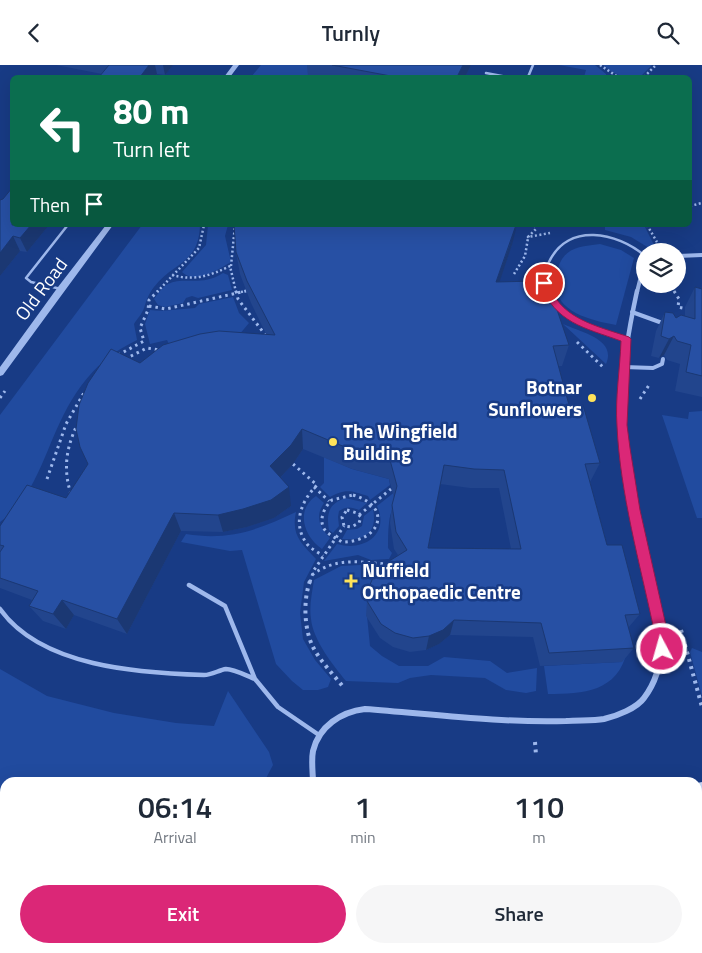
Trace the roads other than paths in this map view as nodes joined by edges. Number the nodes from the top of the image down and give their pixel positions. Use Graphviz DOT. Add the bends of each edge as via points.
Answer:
graph roads {
  1 [pos="236,65"];
  2 [pos="486,73"];
  3 [pos="228,75"];
  4 [pos="496,75"];
  5 [pos="66,227"];
  6 [pos="108,227"];
  7 [pos="636,249"];
  8 [pos="702,255"];
  9 [pos="686,256"];
  10 [pos="61,289"];
  11 [pos="637,293"];
  12 [pos="632,312"];
  13 [pos="668,329"];
  14 [pos="626,339"];
  15 [pos="663,359"];
  16 [pos="624,367"];
  17 [pos="0,373"];
  18 [pos="189,585"];
  19 [pos="0,609"];
  20 [pos="255,679"];
  21 [pos="319,735"];
  22 [pos="313,777"];
  1 -- 3 [label="street"];
  2 -- 4 [label="lane"];
  5 -- 10 [label="lane" via="26,278"];
  6 -- 10 [label="street, Old Road"];
  7 -- 14 [label="lane" via="620,239 585,236 564,242 553,253 544,283 550,298 562,311 579,322"];
  8 -- 9 [label="street"];
  10 -- 17 [label="street, Old Road"];
  11 -- 12 [label="street"];
  12 -- 13 [label="lane" via="666,325"];
  12 -- 14 [label="street"];
  14 -- 16 [label="street"];
  15 -- 16 [label="lane" via="662,364 653,368"];
  16 -- 21 [label="street" via="624,448 662,649 653,684 643,700 604,719 534,723 353,709 330,723"];
  18 -- 20 [label="lane" via="225,606"];
  19 -- 20 [label="lane" via="7,619 46,648 110,668 207,675 227,669"];
  20 -- 21 [label="lane" via="278,707"];
  21 -- 22 [label="street" via="313,751"];
}
